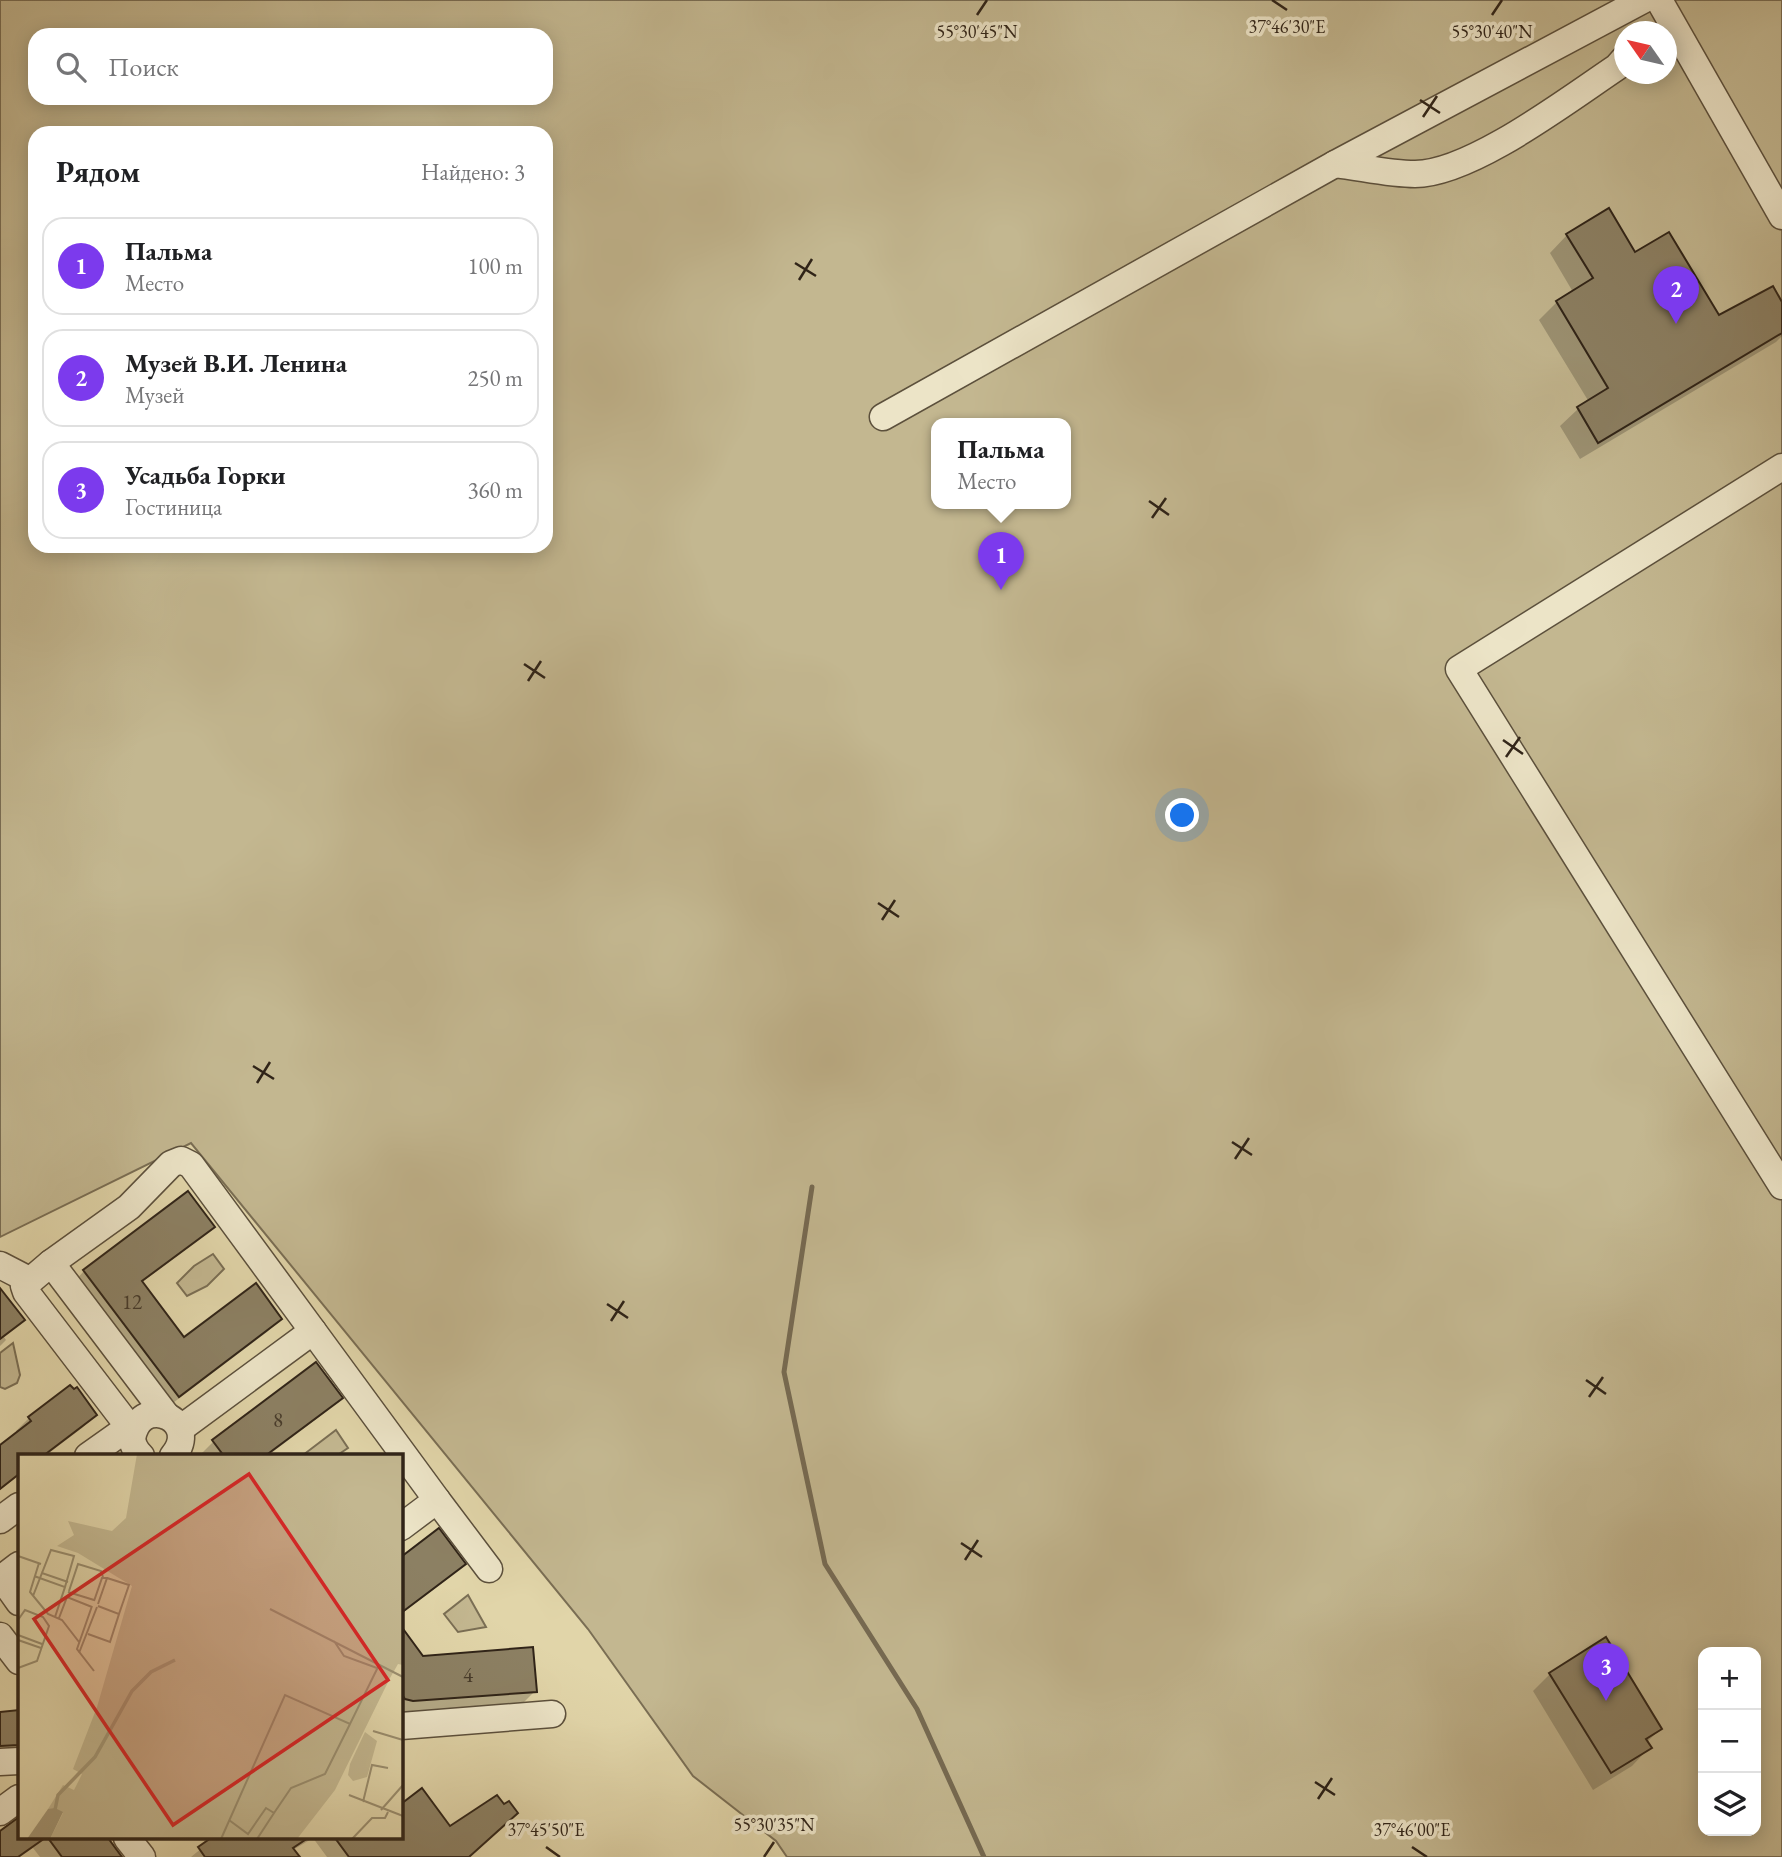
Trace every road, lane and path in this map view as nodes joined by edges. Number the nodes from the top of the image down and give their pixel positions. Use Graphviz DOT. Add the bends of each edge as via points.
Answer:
graph roads {
  1 [pos="1654,11"];
  2 [pos="1614,69"];
  3 [pos="1335,164"];
  4 [pos="1782,216"];
  5 [pos="883,417"];
  6 [pos="1782,467"];
  7 [pos="1782,1186"];
  8 [pos="51,1263"];
  9 [pos="0,1265"];
  10 [pos="29,1280"];
  11 [pos="313,1331"];
  12 [pos="134,1438"];
  13 [pos="179,1439"];
  14 [pos="93,1454"];
  15 [pos="437,1500"];
  16 [pos="18,1507"];
  17 [pos="0,1520"];
  18 [pos="402,1526"];
  19 [pos="489,1569"];
  20 [pos="5,1575"];
  21 [pos="18,1600"];
  22 [pos="0,1636"];
  23 [pos="18,1660"];
  24 [pos="552,1714"];
  25 [pos="402,1726"];
  26 [pos="18,1761"];
  27 [pos="0,1762"];
  28 [pos="18,1799"];
  29 [pos="0,1812"];
  30 [pos="129,1840"];
  31 [pos="142,1857"];
  1 -- 3 [label="lane"];
  1 -- 4 [label="lane"];
  2 -- 3 [label="lane" via="1532,124 1462,163 1417,174"];
  3 -- 5 [label="lane"];
  6 -- 7 [label="lane" via="1459,669"];
  8 -- 10 [label="lane"];
  8 -- 11 [label="lane" via="130,1207 171,1164 181,1160 191,1165"];
  8 -- 13 [label="lane"];
  9 -- 10 [label="lane"];
  10 -- 12 [label="lane" via="26,1292"];
  11 -- 13 [label="lane"];
  11 -- 15 [label="lane"];
  12 -- 13 [label="lane" via="139,1421 155,1413"];
  12 -- 14 [label="lane"];
  15 -- 18 [label="lane"];
  15 -- 19 [label="lane"];
  16 -- 17 [label="lane"];
  20 -- 21 [label="lane"];
  22 -- 23 [label="lane"];
  24 -- 25 [label="lane"];
  26 -- 27 [label="lane"];
  28 -- 29 [label="lane"];
  30 -- 31 [label="lane"];
}
